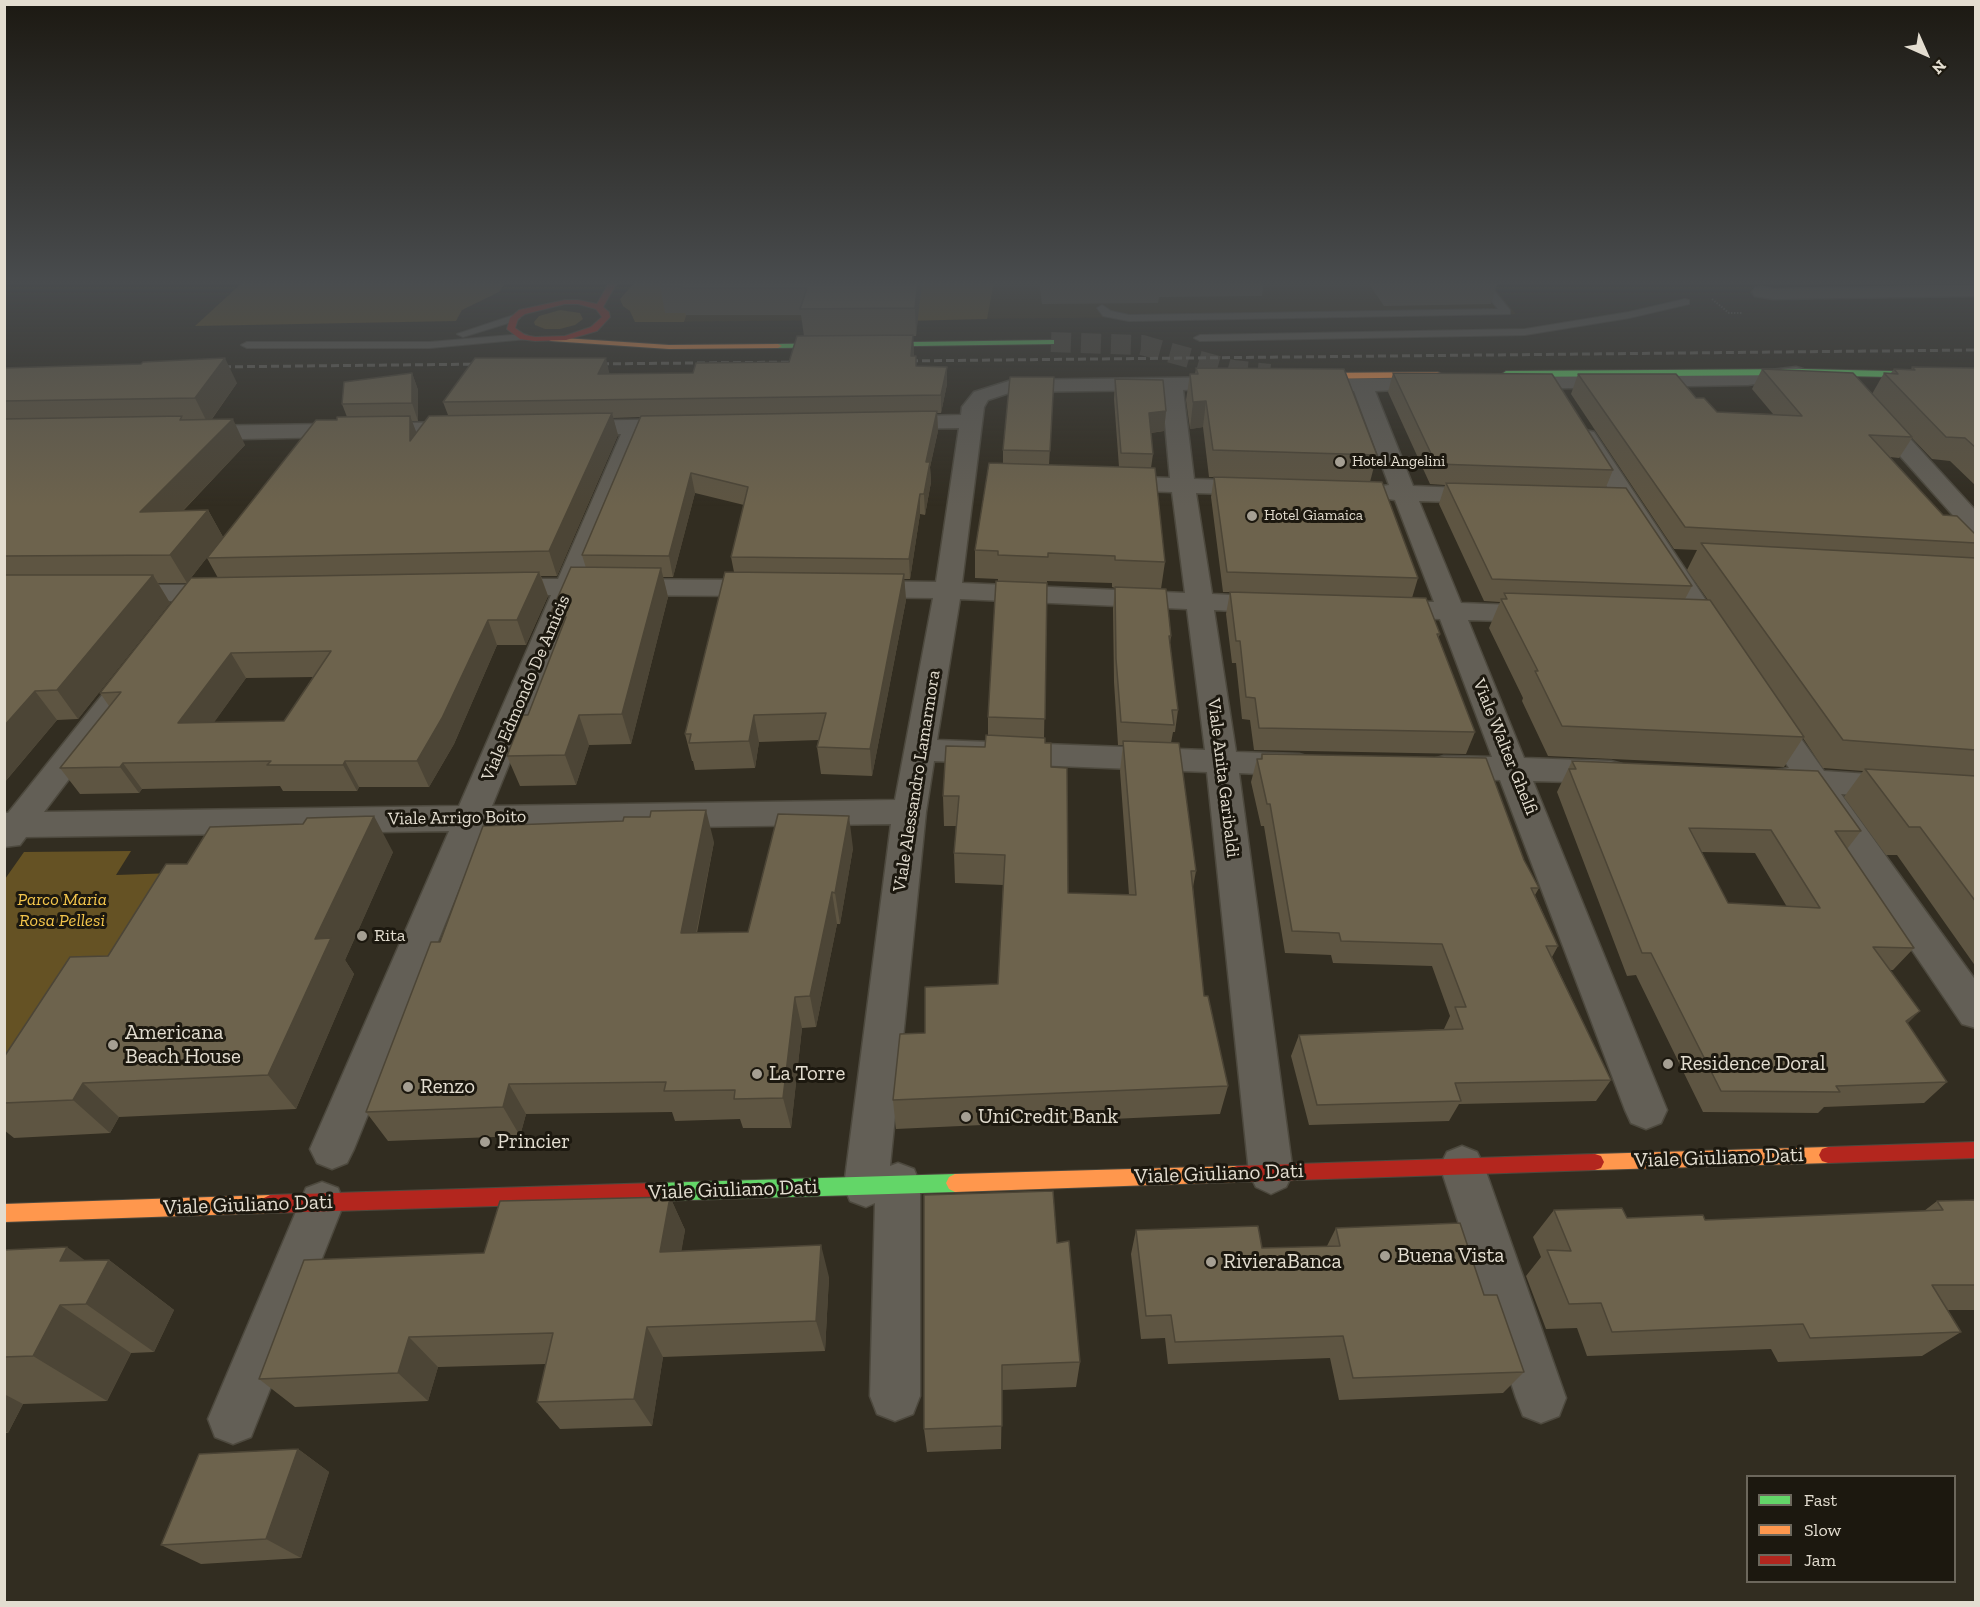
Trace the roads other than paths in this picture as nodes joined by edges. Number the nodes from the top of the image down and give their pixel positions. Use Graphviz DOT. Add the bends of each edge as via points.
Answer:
graph roads {
  1 [pos="1803,372"];
  2 [pos="1839,374"];
  3 [pos="1319,376"];
  4 [pos="1976,376"];
  5 [pos="1453,379"];
  6 [pos="1494,379"];
  7 [pos="1256,383"];
  8 [pos="1172,384"];
  9 [pos="1287,385"];
  10 [pos="1362,385"];
  11 [pos="1562,399"];
  12 [pos="971,421"];
  13 [pos="866,423"];
  14 [pos="704,426"];
  15 [pos="635,427"];
  16 [pos="553,428"];
  17 [pos="483,429"];
  18 [pos="320,432"];
  19 [pos="180,434"];
  20 [pos="299,459"];
  21 [pos="1090,483"];
  22 [pos="1183,485"];
  23 [pos="1277,488"];
  24 [pos="1359,491"];
  25 [pos="1405,493"];
  26 [pos="1510,496"];
  27 [pos="1976,526"];
  28 [pos="1664,558"];
  29 [pos="1700,560"];
  30 [pos="216,566"];
  31 [pos="569,586"];
  32 [pos="475,588"];
  33 [pos="794,588"];
  34 [pos="830,589"];
  35 [pos="948,590"];
  36 [pos="254,592"];
  37 [pos="100,593"];
  38 [pos="196,593"];
  39 [pos="1199,602"];
  40 [pos="1302,606"];
  41 [pos="1360,608"];
  42 [pos="1452,611"];
  43 [pos="1566,615"];
  44 [pos="1669,618"];
  45 [pos="1704,619"];
  46 [pos="174,621"];
  47 [pos="153,649"];
  48 [pos="1729,657"];
  49 [pos="1755,695"];
  50 [pos="920,750"];
  51 [pos="1222,764"];
  52 [pos="1327,765"];
  53 [pos="1420,766"];
  54 [pos="1514,768"];
  55 [pos="1645,774"];
  56 [pos="1752,778"];
  57 [pos="1812,781"];
  58 [pos="1976,792"];
  59 [pos="909,812"];
  60 [pos="471,818"];
  61 [pos="8,830"];
  62 [pos="1976,1012"];
  63 [pos="1646,1110"];
  64 [pos="332,1149"];
  65 [pos="1976,1150"];
  66 [pos="1462,1166"];
  67 [pos="1271,1173"];
  68 [pos="882,1185"];
  69 [pos="322,1203"];
  70 [pos="4,1213"];
  71 [pos="895,1396"];
  72 [pos="1541,1398"];
  73 [pos="233,1419"];
  1 -- 2 [label="street"];
  1 -- 6 [label="street"];
  1 -- 11 [label="street"];
  2 -- 4 [label="street"];
  2 -- 27 [label="street"];
  3 -- 5 [label="street"];
  5 -- 10 [label="street"];
  6 -- 11 [label="street"];
  7 -- 8 [label="street"];
  8 -- 12 [label="street, Viale Alessandro Lamarmora" via="1033,385 995,390 981,396"];
  8 -- 22 [label="street, Viale Anita Garibaldi"];
  9 -- 10 [label="street"];
  10 -- 25 [label="street, Viale Walter Ghelfi"];
  11 -- 28 [label="street" via="1614,500"];
  12 -- 13 [label="street"];
  12 -- 35 [label="street, Viale Alessandro Lamarmora" via="974,480"];
  14 -- 15 [label="street"];
  15 -- 16 [label="street"];
  15 -- 31 [label="street, Viale Edmondo De Amicis"];
  17 -- 18 [label="street"];
  18 -- 19 [label="street"];
  18 -- 20 [label="street"];
  21 -- 22 [label="street"];
  22 -- 23 [label="street"];
  22 -- 39 [label="street, Viale Anita Garibaldi"];
  24 -- 25 [label="street"];
  25 -- 26 [label="street"];
  25 -- 42 [label="street, Viale Walter Ghelfi"];
  28 -- 29 [label="street"];
  28 -- 45 [label="street"];
  30 -- 38 [label="street"];
  31 -- 32 [label="street"];
  31 -- 33 [label="street"];
  31 -- 60 [label="street, Viale Edmondo De Amicis"];
  34 -- 35 [label="street"];
  35 -- 39 [label="street"];
  35 -- 50 [label="street, Viale Alessandro Lamarmora"];
  36 -- 38 [label="street"];
  37 -- 38 [label="street"];
  38 -- 46 [label="street"];
  39 -- 40 [label="street"];
  39 -- 51 [label="street, Viale Anita Garibaldi"];
  41 -- 42 [label="street"];
  42 -- 43 [label="street"];
  42 -- 54 [label="street, Viale Walter Ghelfi"];
  44 -- 45 [label="street"];
  45 -- 48 [label="street"];
  47 -- 61 [label="street"];
  49 -- 57 [label="street"];
  50 -- 51 [label="street"];
  50 -- 59 [label="street, Viale Alessandro Lamarmora"];
  51 -- 52 [label="street"];
  51 -- 67 [label="street, Viale Anita Garibaldi"];
  53 -- 54 [label="street"];
  54 -- 55 [label="street"];
  54 -- 63 [label="street, Viale Walter Ghelfi"];
  56 -- 57 [label="street"];
  57 -- 58 [label="street"];
  57 -- 62 [label="street"];
  59 -- 60 [label="street, Viale Arrigo Boito"];
  59 -- 68 [label="street, Viale Alessandro Lamarmora"];
  60 -- 61 [label="street, Viale Arrigo Boito"];
  60 -- 64 [label="street, Viale Edmondo De Amicis"];
  65 -- 66 [label="street, Viale Giuliano Dati"];
  66 -- 67 [label="street, Viale Giuliano Dati"];
  66 -- 72 [label="street"];
  67 -- 68 [label="street, Viale Giuliano Dati"];
  68 -- 69 [label="street, Viale Giuliano Dati"];
  68 -- 71 [label="street, Viale Alessandro Lamarmora"];
  69 -- 70 [label="street, Viale Giuliano Dati"];
  69 -- 73 [label="street"];
}
